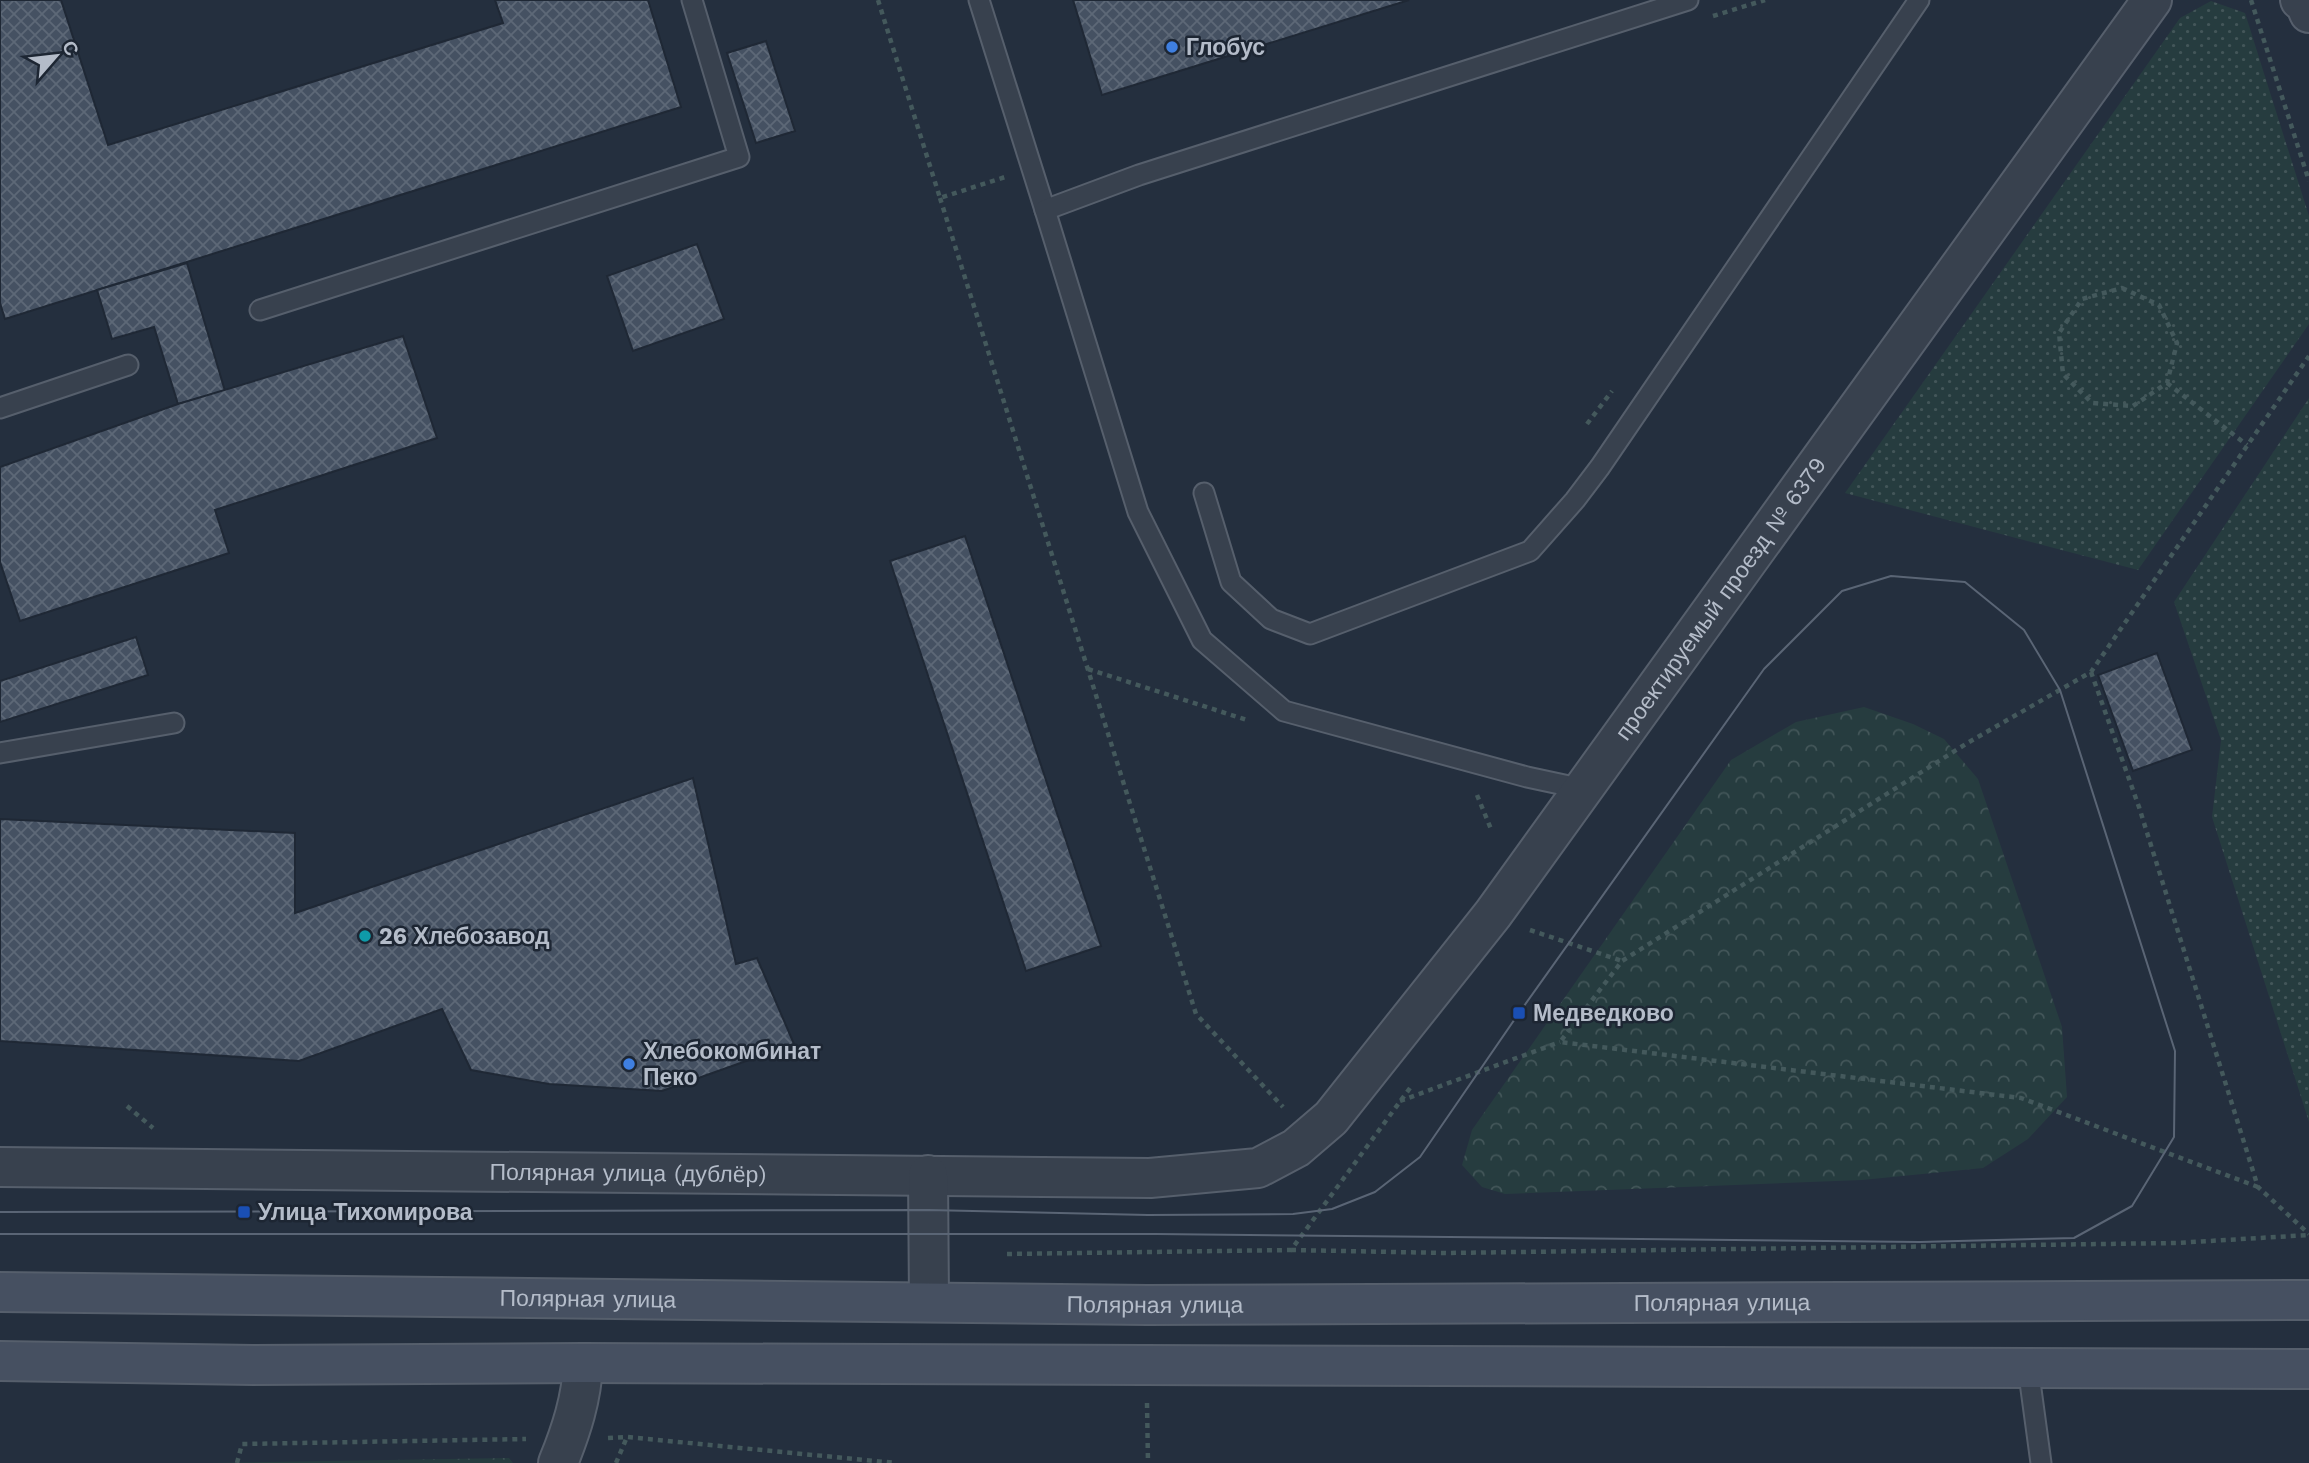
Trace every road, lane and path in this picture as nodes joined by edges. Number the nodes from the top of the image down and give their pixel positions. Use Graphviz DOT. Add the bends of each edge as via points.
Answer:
graph roads {
  1 [pos="692,0"];
  2 [pos="877,0"];
  3 [pos="979,0"];
  4 [pos="1688,0"];
  5 [pos="1919,0"];
  6 [pos="2152,0"];
  7 [pos="2251,0"];
  8 [pos="2300,0"];
  9 [pos="2309,13"];
  10 [pos="1012,175"];
  11 [pos="2309,181"];
  12 [pos="940,198"];
  13 [pos="1045,210"];
  14 [pos="260,310"];
  15 [pos="2309,356"];
  16 [pos="128,365"];
  17 [pos="2167,383"];
  18 [pos="0,408"];
  19 [pos="2247,445"];
  20 [pos="1204,493"];
  21 [pos="2091,672"];
  22 [pos="174,723"];
  23 [pos="0,753"];
  24 [pos="1583,789"];
  25 [pos="1560,1042"];
  26 [pos="1399,1101"];
  27 [pos="1292,1116"];
  28 [pos="0,1167"];
  29 [pos="1258,1168"];
  30 [pos="928,1175"];
  31 [pos="2258,1187"];
  32 [pos="2309,1234"];
  33 [pos="1291,1250"];
  34 [pos="1147,1251"];
  35 [pos="1007,1254"];
  36 [pos="0,1292"];
  37 [pos="2309,1300"];
  38 [pos="929,1301"];
  39 [pos="0,1361"];
  40 [pos="583,1363"];
  41 [pos="2028,1367"];
  42 [pos="2309,1369"];
  43 [pos="1146,1391"];
  44 [pos="627,1437"];
  45 [pos="242,1444"];
  46 [pos="237,1463"];
  47 [pos="558,1463"];
  48 [pos="616,1463"];
  49 [pos="1148,1463"];
  50 [pos="2041,1463"];
  1 -- 14 [label="lane" via="739,157"];
  2 -- 12 [label="path"];
  3 -- 13 [label="lane"];
  4 -- 13 [label="lane" via="1139,175"];
  5 -- 20 [label="lane" via="1600,467 1530,551 1310,634 1271,619 1231,582"];
  6 -- 24 [label="street, проектируемый проезд № 6379"];
  7 -- 11 [label="path"];
  8 -- 9 [label="street"];
  10 -- 12 [label="path"];
  12 -- 27 [label="path" via="1196,1014"];
  13 -- 24 [label="lane" via="1138,512 1202,640 1284,711"];
  15 -- 19 [label="path"];
  16 -- 18 [label="lane"];
  17 -- 17 [label="path" via="2177,343 2159,305 2122,288 2082,299 2059,333 2063,374 2092,403 2133,406"];
  17 -- 19 [label="path"];
  19 -- 21 [label="path"];
  21 -- 25 [label="path" via="1969,742 1622,961"];
  21 -- 31 [label="path" via="2139,807"];
  22 -- 23 [label="lane"];
  24 -- 29 [label="street, проектируемый проезд № 6379" via="1493,914 1331,1118 1296,1148"];
  25 -- 26 [label="path"];
  25 -- 31 [label="path" via="2021,1098"];
  28 -- 30 [label="street, Полярная улица (дублёр)"];
  29 -- 30 [label="street, Полярная улица (дублёр)" via="1150,1178"];
  30 -- 38 [label="street"];
  31 -- 32 [label="path"];
  32 -- 33 [label="path" via="2148,1243 1446,1253"];
  34 -- 35 [label="path"];
  36 -- 38 [label="main road, Полярная улица"];
  37 -- 38 [label="main road, Полярная улица" via="1186,1305"];
  39 -- 40 [label="main road"];
  40 -- 41 [label="main road"];
  40 -- 47 [label="street" via="582,1387"];
  41 -- 42 [label="main road"];
  41 -- 50 [label="lane"];
  43 -- 49 [label="path"];
  44 -- 48 [label="path"];
  45 -- 46 [label="path"];
}
